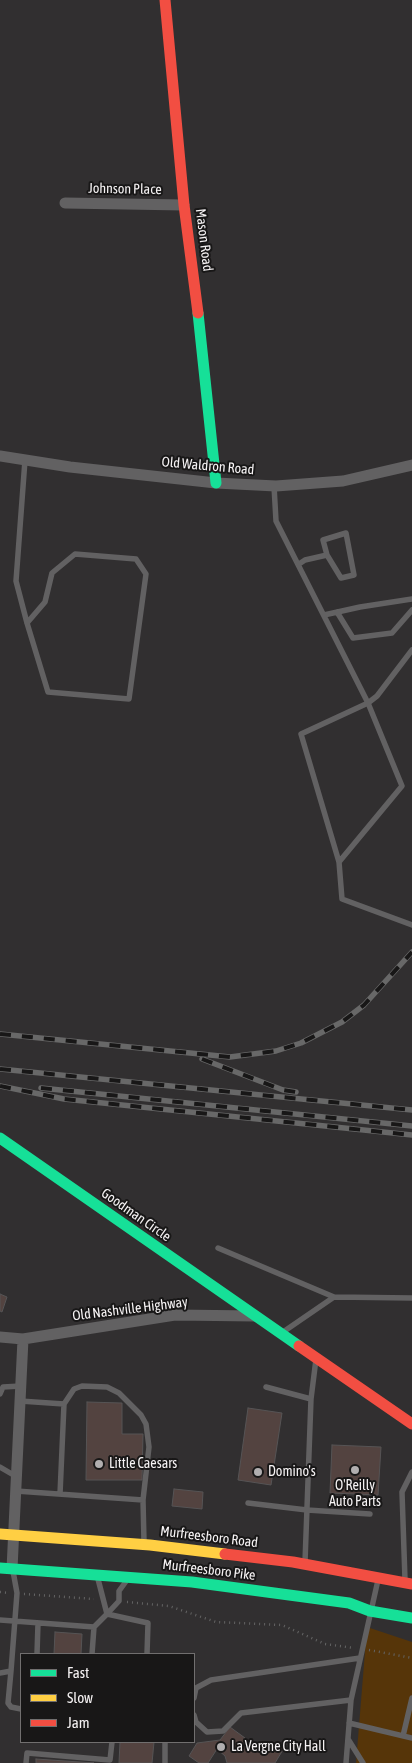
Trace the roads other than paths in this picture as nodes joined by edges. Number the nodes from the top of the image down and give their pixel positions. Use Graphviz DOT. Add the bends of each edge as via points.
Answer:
graph roads {
  1 [pos="165,0"];
  2 [pos="66,202"];
  3 [pos="184,205"];
  4 [pos="0,456"];
  5 [pos="25,460"];
  6 [pos="412,466"];
  7 [pos="216,483"];
  8 [pos="274,486"];
  9 [pos="327,554"];
  10 [pos="299,564"];
  11 [pos="412,599"];
  12 [pos="412,610"];
  13 [pos="337,612"];
  14 [pos="324,616"];
  15 [pos="26,623"];
  16 [pos="412,650"];
  17 [pos="368,703"];
  18 [pos="338,862"];
  19 [pos="412,925"];
  20 [pos="0,1138"];
  21 [pos="218,1248"];
  22 [pos="334,1297"];
  23 [pos="412,1298"];
  24 [pos="255,1316"];
  25 [pos="280,1334"];
  26 [pos="0,1337"];
  27 [pos="23,1339"];
  28 [pos="316,1358"];
  29 [pos="1,1384"];
  30 [pos="21,1386"];
  31 [pos="266,1387"];
  32 [pos="0,1394"];
  33 [pos="311,1399"];
  34 [pos="20,1402"];
  35 [pos="64,1404"];
  36 [pos="412,1424"];
  37 [pos="0,1468"];
  38 [pos="412,1472"];
  39 [pos="17,1477"];
  40 [pos="16,1491"];
  41 [pos="60,1494"];
  42 [pos="143,1500"];
  43 [pos="248,1503"];
  44 [pos="307,1510"];
  45 [pos="370,1514"];
  46 [pos="0,1534"];
  47 [pos="14,1535"];
  48 [pos="144,1544"];
  49 [pos="304,1564"];
  50 [pos="0,1568"];
  51 [pos="12,1569"];
  52 [pos="97,1574"];
  53 [pos="130,1577"];
  54 [pos="379,1578"];
  55 [pos="409,1583"];
  56 [pos="370,1611"];
  57 [pos="107,1614"];
  58 [pos="412,1618"];
  59 [pos="0,1620"];
  60 [pos="14,1621"];
  61 [pos="38,1623"];
  62 [pos="94,1627"];
  63 [pos="37,1653"];
  64 [pos="92,1653"];
  65 [pos="147,1653"];
  66 [pos="360,1658"];
  67 [pos="10,1671"];
  68 [pos="0,1673"];
  69 [pos="195,1693"];
  70 [pos="412,1698"];
  71 [pos="351,1700"];
  72 [pos="20,1709"];
  73 [pos="195,1718"];
  74 [pos="349,1723"];
  75 [pos="403,1736"];
  76 [pos="412,1738"];
  77 [pos="348,1739"];
  78 [pos="112,1743"];
  79 [pos="165,1743"];
  80 [pos="26,1763"];
  81 [pos="165,1763"];
  82 [pos="346,1763"];
  83 [pos="363,1763"];
  1 -- 3 [label="street, Mason Road"];
  2 -- 3 [label="street, Johnson Place"];
  3 -- 7 [label="street, Mason Road" via="207,381"];
  4 -- 5 [label="street, Old Waldron Road"];
  5 -- 7 [label="street, Old Waldron Road"];
  5 -- 15 [label="lane" via="16,581"];
  6 -- 8 [label="street, Old Waldron Road" via="343,480"];
  7 -- 8 [label="street, Old Waldron Road"];
  8 -- 10 [label="lane" via="276,520"];
  9 -- 9 [label="lane" via="342,578 354,575 346,533 323,540"];
  9 -- 10 [label="lane"];
  10 -- 14 [label="lane"];
  11 -- 13 [label="lane"];
  12 -- 13 [label="lane" via="392,633 353,638"];
  13 -- 14 [label="lane"];
  14 -- 17 [label="lane"];
  15 -- 15 [label="lane" via="48,692 129,699 146,574 136,559 75,554 52,573 45,602"];
  16 -- 17 [label="lane"];
  17 -- 18 [label="lane" via="402,786"];
  17 -- 18 [label="lane" via="300,734"];
  18 -- 19 [label="lane" via="342,899"];
  20 -- 24 [label="street, Goodman Circle"];
  21 -- 22 [label="lane"];
  22 -- 23 [label="lane"];
  22 -- 25 [label="lane"];
  24 -- 25 [label="street"];
  24 -- 27 [label="street, Old Nashville Highway" via="175,1315"];
  25 -- 28 [label="street"];
  26 -- 27 [label="street, Old Nashville Highway"];
  27 -- 30 [label="street"];
  28 -- 33 [label="lane"];
  28 -- 36 [label="street"];
  29 -- 30 [label="lane"];
  29 -- 32 [label="lane"];
  30 -- 34 [label="street"];
  31 -- 33 [label="lane"];
  33 -- 44 [label="lane"];
  34 -- 35 [label="lane"];
  34 -- 39 [label="street"];
  35 -- 41 [label="lane"];
  35 -- 42 [label="lane" via="74,1389 82,1386 107,1387 119,1393 141,1415 146,1424 149,1447"];
  37 -- 39 [label="lane"];
  38 -- 55 [label="lane" via="402,1492"];
  39 -- 40 [label="street"];
  40 -- 41 [label="lane"];
  40 -- 47 [label="street"];
  41 -- 42 [label="lane"];
  42 -- 48 [label="lane"];
  43 -- 44 [label="lane"];
  44 -- 45 [label="lane"];
  44 -- 49 [label="lane"];
  46 -- 47 [label="street, Murfreesboro Road"];
  47 -- 48 [label="street, Murfreesboro Road"];
  47 -- 51 [label="street"];
  48 -- 49 [label="street, Murfreesboro Road"];
  49 -- 54 [label="street, Murfreesboro Road"];
  50 -- 51 [label="street, Murfreesboro Pike"];
  51 -- 52 [label="street, Murfreesboro Pike"];
  51 -- 60 [label="lane" via="17,1593"];
  52 -- 53 [label="street, Murfreesboro Pike"];
  52 -- 57 [label="lane"];
  53 -- 56 [label="street, Murfreesboro Pike" via="349,1603"];
  53 -- 57 [label="lane" via="119,1592 119,1601"];
  54 -- 55 [label="street, Murfreesboro Road"];
  54 -- 56 [label="lane"];
  56 -- 58 [label="street, Murfreesboro Pike"];
  56 -- 66 [label="lane"];
  57 -- 62 [label="lane"];
  57 -- 65 [label="lane" via="148,1623"];
  59 -- 60 [label="lane"];
  60 -- 61 [label="lane"];
  60 -- 67 [label="lane"];
  61 -- 62 [label="lane"];
  61 -- 63 [label="lane"];
  62 -- 64 [label="lane"];
  66 -- 69 [label="lane" via="211,1680 196,1688"];
  66 -- 71 [label="lane"];
  67 -- 68 [label="lane"];
  67 -- 72 [label="lane" via="8,1703"];
  70 -- 75 [label="lane"];
  71 -- 73 [label="lane" via="240,1713 223,1731 207,1732"];
  71 -- 74 [label="lane"];
  74 -- 75 [label="lane"];
  74 -- 77 [label="lane"];
  75 -- 76 [label="lane"];
  77 -- 82 [label="lane"];
  77 -- 83 [label="lane"];
  78 -- 80 [label="lane" via="110,1760 27,1753"];
  79 -- 81 [label="lane"];
}
